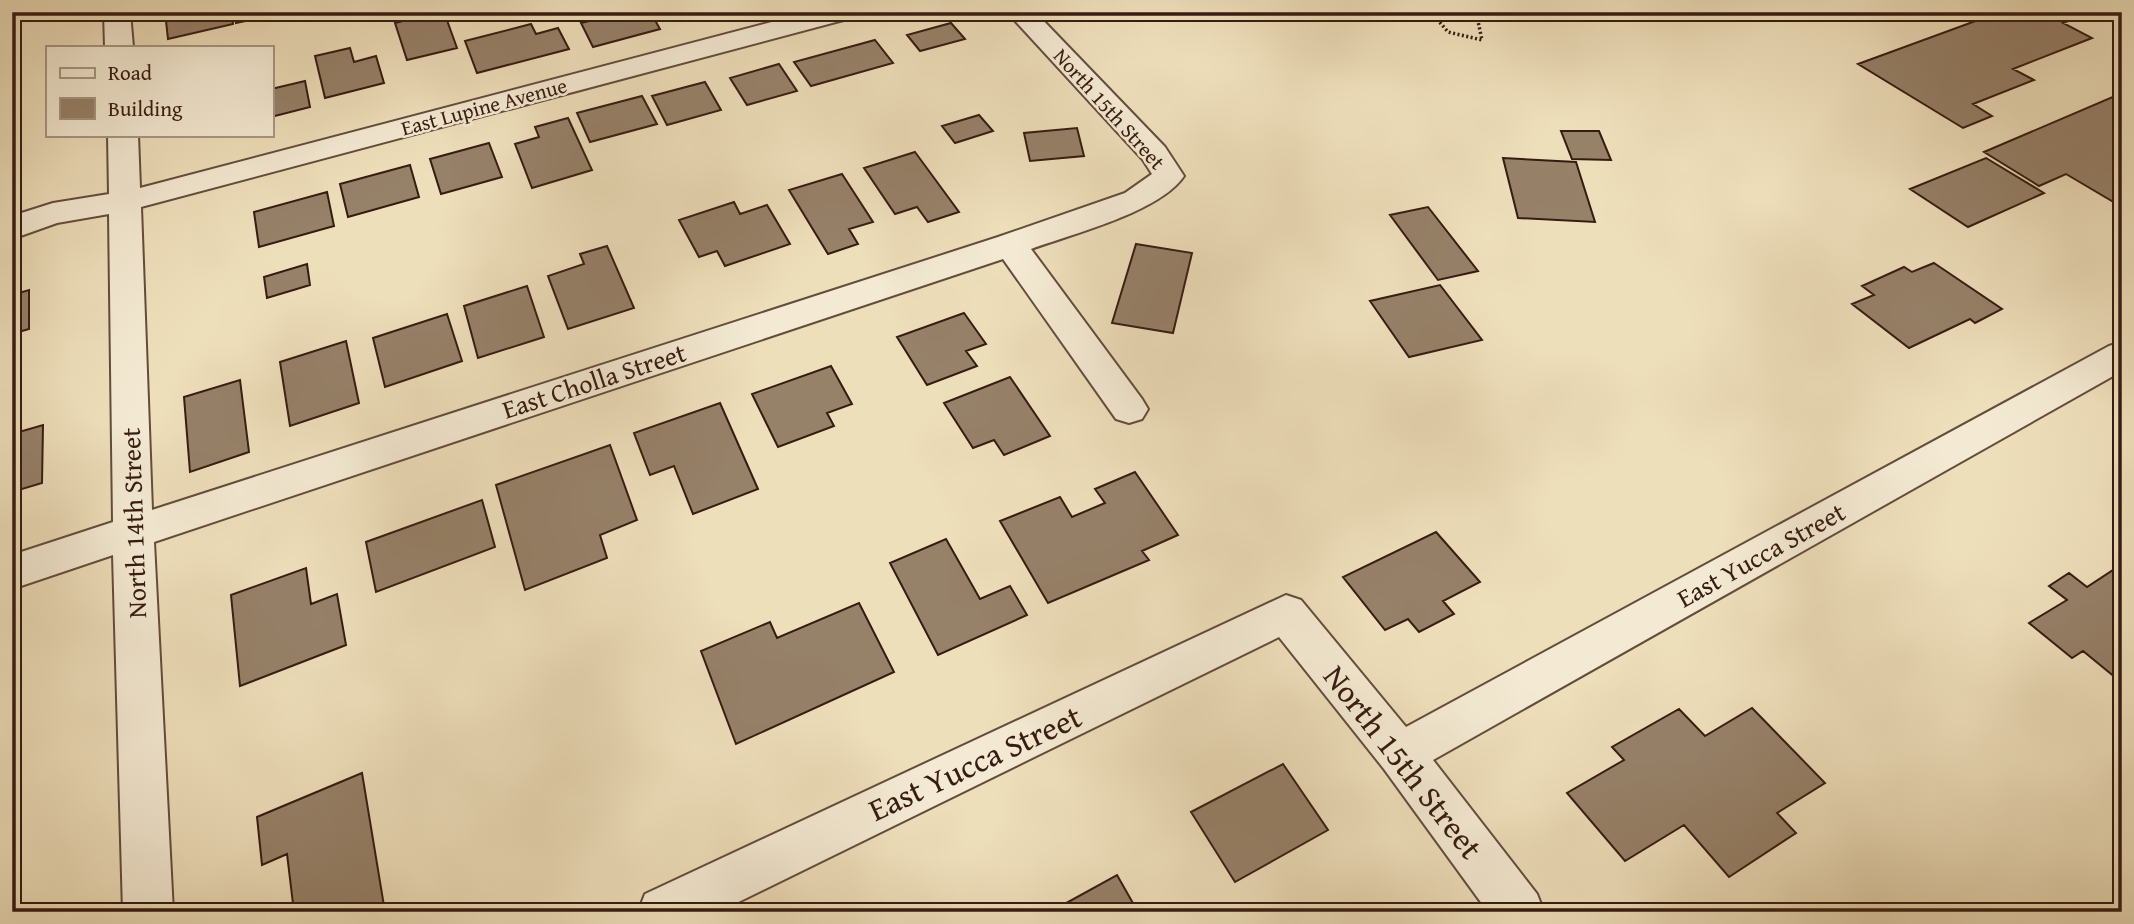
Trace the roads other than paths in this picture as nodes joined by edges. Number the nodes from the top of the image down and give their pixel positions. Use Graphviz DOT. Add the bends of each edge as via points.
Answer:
graph roads {
  1 [pos="117,12"];
  2 [pos="842,12"];
  3 [pos="1020,12"];
  4 [pos="119,46"];
  5 [pos="124,136"];
  6 [pos="1169,176"];
  7 [pos="127,201"];
  8 [pos="12,229"];
  9 [pos="1010,245"];
  10 [pos="12,252"];
  11 [pos="2122,355"];
  12 [pos="1129,409"];
  13 [pos="133,532"];
  14 [pos="12,572"];
  15 [pos="1286,613"];
  16 [pos="1400,754"];
  17 [pos="148,912"];
  18 [pos="663,912"];
  19 [pos="1519,912"];
  1 -- 4 [label="street"];
  2 -- 7 [label="street, East Lupine Avenue"];
  3 -- 6 [label="street, North 15th Street" via="1154,153"];
  5 -- 7 [label="street, North 14th Street"];
  6 -- 9 [label="street, East Cholla Street" via="1136,200"];
  7 -- 8 [label="street, East Lupine Avenue" via="71,210"];
  7 -- 10 [label="street, East Lupine Avenue" via="75,233"];
  7 -- 13 [label="street, North 14th Street"];
  9 -- 12 [label="street"];
  9 -- 13 [label="street, East Cholla Street"];
  11 -- 16 [label="street, East Yucca Street"];
  13 -- 14 [label="street, East Cholla Street"];
  13 -- 17 [label="street, North 14th Street"];
  15 -- 16 [label="street, North 15th Street"];
  15 -- 18 [label="street, East Yucca Street"];
  16 -- 19 [label="street, North 15th Street"];
}
